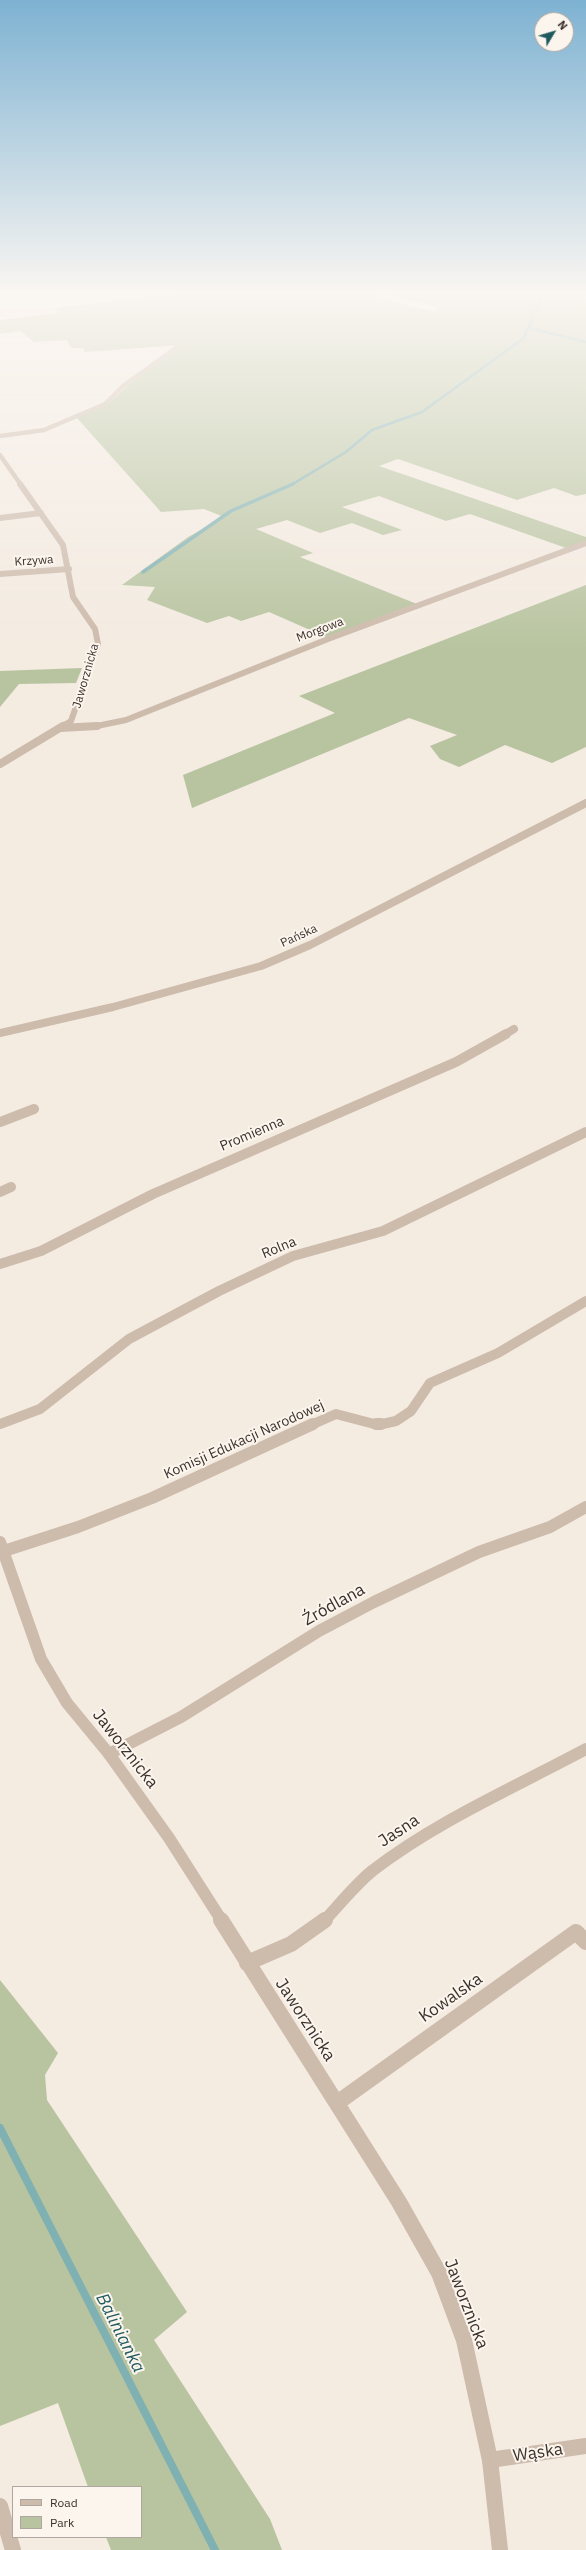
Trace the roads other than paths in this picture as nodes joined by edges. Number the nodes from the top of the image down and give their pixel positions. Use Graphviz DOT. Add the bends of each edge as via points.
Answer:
graph roads {
  1 [pos="88,412"];
  2 [pos="0,436"];
  3 [pos="0,455"];
  4 [pos="41,513"];
  5 [pos="0,518"];
  6 [pos="586,543"];
  7 [pos="69,569"];
  8 [pos="0,574"];
  9 [pos="60,728"];
  10 [pos="0,764"];
  11 [pos="586,803"];
  12 [pos="514,1029"];
  13 [pos="0,1033"];
  14 [pos="34,1109"];
  15 [pos="0,1122"];
  16 [pos="586,1132"];
  17 [pos="11,1187"];
  18 [pos="0,1192"];
  19 [pos="0,1264"];
  20 [pos="586,1301"];
  21 [pos="0,1424"];
  22 [pos="586,1507"];
  23 [pos="2,1547"];
  24 [pos="586,1749"];
  25 [pos="109,1754"];
  26 [pos="586,1942"];
  27 [pos="247,1963"];
  28 [pos="337,2103"];
  29 [pos="586,2446"];
  30 [pos="490,2460"];
  31 [pos="0,2506"];
  32 [pos="13,2550"];
  33 [pos="500,2550"];
  1 -- 2 [label="street" via="44,430"];
  3 -- 4 [label="street, Jaworznicka"];
  4 -- 5 [label="street"];
  4 -- 7 [label="street, Jaworznicka" via="63,545"];
  6 -- 9 [label="street, Morgowa" via="328,639 126,720 88,728"];
  7 -- 8 [label="street, Krzywa"];
  7 -- 9 [label="street, Jaworznicka" via="73,597 95,629 98,644 75,712 71,720"];
  9 -- 10 [label="street, Jaworznicka"];
  11 -- 13 [label="street, Pańska" via="310,945 261,966 113,1007"];
  12 -- 19 [label="street, Promienna" via="456,1062 252,1148 147,1197 41,1251"];
  14 -- 15 [label="street"];
  16 -- 21 [label="street, Rolna" via="383,1231 293,1256 219,1291 129,1339 40,1409"];
  17 -- 18 [label="street"];
  20 -- 23 [label="street, Komisji Edukacji Narodowej" via="498,1354 430,1383 411,1411 396,1421 378,1425 336,1414 152,1498 78,1527"];
  22 -- 25 [label="street, Źródlana" via="550,1527 479,1552 374,1602 319,1631 181,1717"];
  23 -- 25 [label="street, Jaworznicka" via="41,1659 67,1703"];
  24 -- 27 [label="street, Jasna" via="440,1827 396,1854 371,1872 319,1926 291,1944"];
  25 -- 27 [label="street, Jaworznicka" via="170,1838"];
  26 -- 28 [label="street, Kowalska" via="576,1932"];
  27 -- 28 [label="street, Jaworznicka"];
  28 -- 30 [label="street, Jaworznicka" via="399,2202 439,2273 464,2340"];
  29 -- 30 [label="street, Wąska"];
  30 -- 33 [label="street, Jaworznicka"];
  31 -- 32 [label="street"];
}
